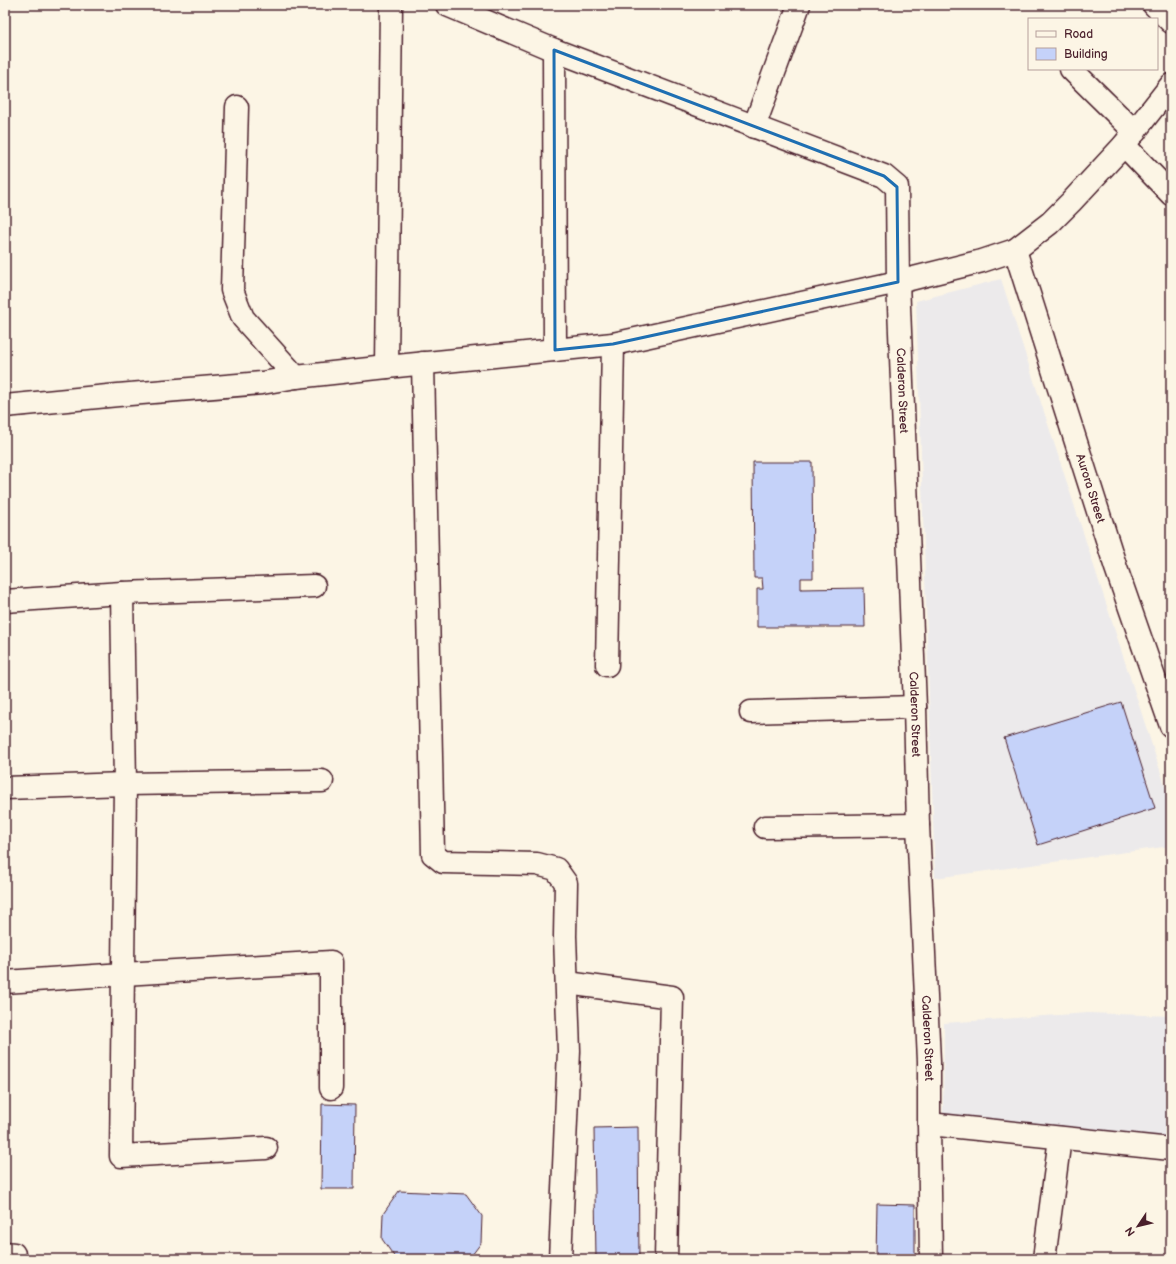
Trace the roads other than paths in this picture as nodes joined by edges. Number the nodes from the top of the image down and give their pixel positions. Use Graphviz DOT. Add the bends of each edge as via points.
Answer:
graph roads {
  1 [pos="391,5"];
  2 [pos="447,5"];
  3 [pos="799,5"];
  4 [pos="1154,5"];
  5 [pos="1171,22"];
  6 [pos="554,50"];
  7 [pos="1072,70"];
  8 [pos="1171,85"];
  9 [pos="237,106"];
  10 [pos="754,127"];
  11 [pos="1129,139"];
  12 [pos="1171,194"];
  13 [pos="1015,250"];
  14 [pos="898,282"];
  15 [pos="613,344"];
  16 [pos="555,350"];
  17 [pos="423,363"];
  18 [pos="387,367"];
  19 [pos="296,377"];
  20 [pos="5,406"];
  21 [pos="314,586"];
  22 [pos="122,593"];
  23 [pos="5,601"];
  24 [pos="607,665"];
  25 [pos="915,707"];
  26 [pos="751,712"];
  27 [pos="1171,726"];
  28 [pos="322,781"];
  29 [pos="125,784"];
  30 [pos="5,788"];
  31 [pos="918,824"];
  32 [pos="766,827"];
  33 [pos="123,974"];
  34 [pos="5,982"];
  35 [pos="567,983"];
  36 [pos="332,1088"];
  37 [pos="929,1124"];
  38 [pos="1060,1138"];
  39 [pos="266,1148"];
  40 [pos="1171,1149"];
  41 [pos="560,1259"];
  42 [pos="666,1259"];
  43 [pos="931,1259"];
  44 [pos="1044,1259"];
  1 -- 18 [label="street"];
  2 -- 6 [label="street"];
  3 -- 10 [label="street"];
  4 -- 5 [label="street"];
  6 -- 10 [label="street"];
  6 -- 16 [label="street"];
  7 -- 11 [label="street"];
  8 -- 11 [label="street"];
  9 -- 19 [label="street" via="232,290 243,318"];
  10 -- 14 [label="street, Calderon Street" via="884,176 897,187"];
  11 -- 12 [label="street"];
  11 -- 13 [label="street" via="1050,223"];
  13 -- 14 [label="street"];
  13 -- 27 [label="street, Aurora Street" via="1116,568"];
  14 -- 15 [label="street"];
  14 -- 25 [label="street, Calderon Street"];
  15 -- 16 [label="street"];
  15 -- 24 [label="street"];
  16 -- 17 [label="street"];
  17 -- 18 [label="street"];
  17 -- 35 [label="street" via="433,854 443,862 536,864 556,869 566,883"];
  18 -- 19 [label="street"];
  19 -- 20 [label="street" via="262,383"];
  21 -- 22 [label="street"];
  22 -- 23 [label="street"];
  22 -- 29 [label="street"];
  25 -- 26 [label="street"];
  25 -- 31 [label="street, Calderon Street"];
  28 -- 29 [label="street"];
  29 -- 30 [label="street"];
  29 -- 33 [label="street"];
  31 -- 32 [label="street"];
  31 -- 37 [label="street, Calderon Street" via="929,1062"];
  33 -- 34 [label="street"];
  33 -- 36 [label="street" via="331,962"];
  33 -- 39 [label="street" via="121,1156"];
  35 -- 41 [label="street" via="569,1051"];
  35 -- 42 [label="street" via="672,997"];
  37 -- 38 [label="street"];
  37 -- 43 [label="street, Calderon Street"];
  38 -- 40 [label="street"];
  38 -- 44 [label="street"];
}
